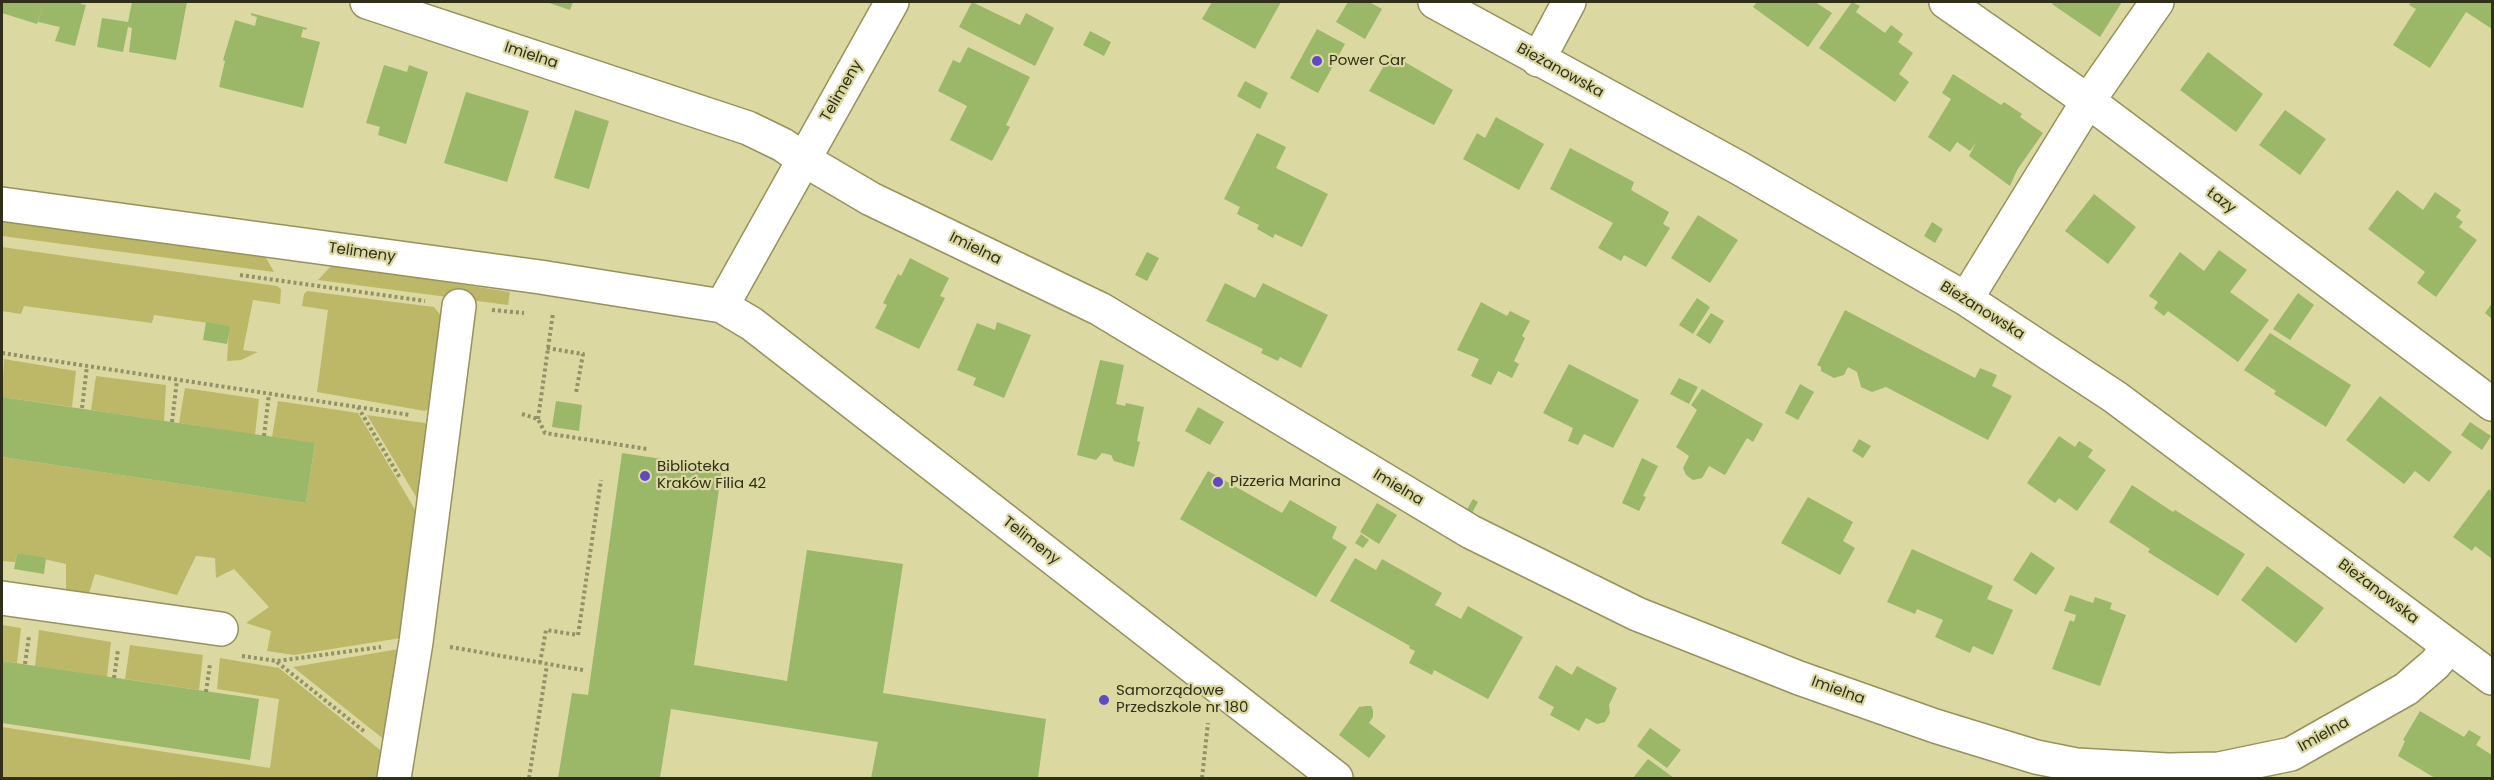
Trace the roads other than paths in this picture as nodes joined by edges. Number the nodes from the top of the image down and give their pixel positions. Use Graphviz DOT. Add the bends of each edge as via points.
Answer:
graph roads {
  1 [pos="367,2"];
  2 [pos="892,2"];
  3 [pos="1435,2"];
  4 [pos="1569,2"];
  5 [pos="1946,2"];
  6 [pos="2157,2"];
  7 [pos="1538,60"];
  8 [pos="2088,101"];
  9 [pos="803,159"];
  10 [pos="2,204"];
  11 [pos="1966,299"];
  12 [pos="459,306"];
  13 [pos="722,306"];
  14 [pos="2493,404"];
  15 [pos="2,598"];
  16 [pos="221,629"];
  17 [pos="2449,647"];
  18 [pos="2493,678"];
  19 [pos="396,768"];
  20 [pos="2081,772"];
  21 [pos="1330,776"];
  1 -- 9 [label="street, Imielna" via="748,128"];
  2 -- 9 [label="street, Telimeny"];
  3 -- 7 [label="street, Bieżanowska"];
  4 -- 7 [label="street"];
  5 -- 8 [label="street, Łazy"];
  6 -- 8 [label="street"];
  7 -- 11 [label="street, Bieżanowska" via="1739,168"];
  8 -- 11 [label="street"];
  8 -- 14 [label="street, Łazy"];
  9 -- 13 [label="street, Telimeny"];
  9 -- 20 [label="street, Imielna" via="871,198 1100,309 1472,532 1637,614 1799,678"];
  10 -- 13 [label="street, Telimeny" via="540,277"];
  11 -- 17 [label="street, Bieżanowska" via="2115,398"];
  12 -- 19 [label="street"];
  13 -- 21 [label="street, Telimeny" via="752,324"];
  15 -- 16 [label="street"];
  17 -- 18 [label="street, Bieżanowska"];
  17 -- 20 [label="street, Imielna" via="2406,689 2291,754 2219,769"];
}
